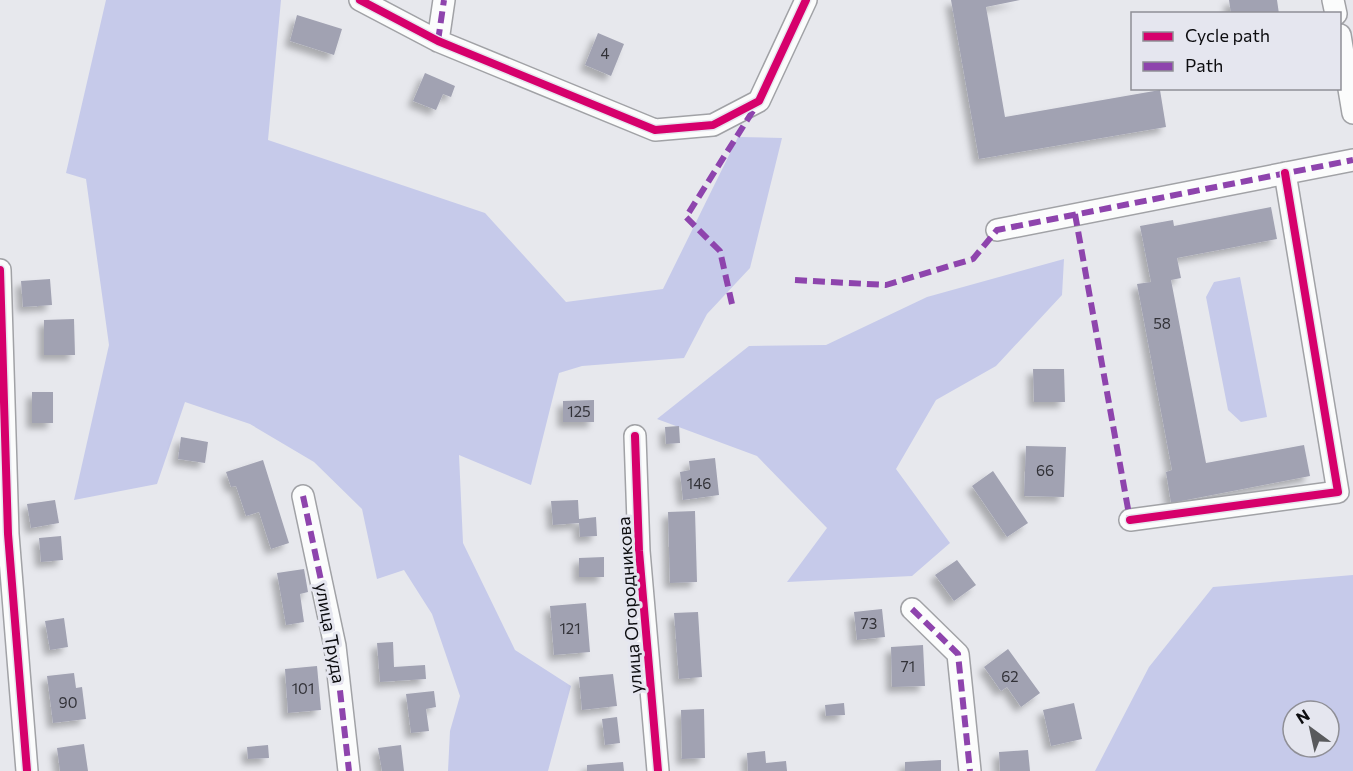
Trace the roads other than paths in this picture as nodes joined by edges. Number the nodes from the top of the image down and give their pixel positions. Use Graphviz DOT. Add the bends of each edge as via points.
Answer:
graph roads {
  1 [pos="360,0"];
  2 [pos="444,0"];
  3 [pos="806,0"];
  4 [pos="438,41"];
  5 [pos="1341,41"];
  6 [pos="1353,113"];
  7 [pos="1353,160"];
  8 [pos="1285,173"];
  9 [pos="997,230"];
  10 [pos="0,270"];
  11 [pos="634,436"];
  12 [pos="303,496"];
  13 [pos="1130,520"];
  14 [pos="912,609"];
  15 [pos="27,771"];
  16 [pos="349,771"];
  17 [pos="658,771"];
  18 [pos="970,771"];
  1 -- 4 [label="street"];
  2 -- 4 [label="street"];
  3 -- 4 [label="street" via="759,101 713,126 655,130"];
  5 -- 6 [label="street"];
  7 -- 8 [label="street"];
  8 -- 9 [label="street"];
  8 -- 13 [label="street" via="1338,492"];
  10 -- 15 [label="street" via="8,534"];
  11 -- 17 [label="street, улица Огородникова" via="639,551"];
  12 -- 16 [label="street, улица Труда" via="335,646"];
  14 -- 18 [label="street" via="958,654"];
}
